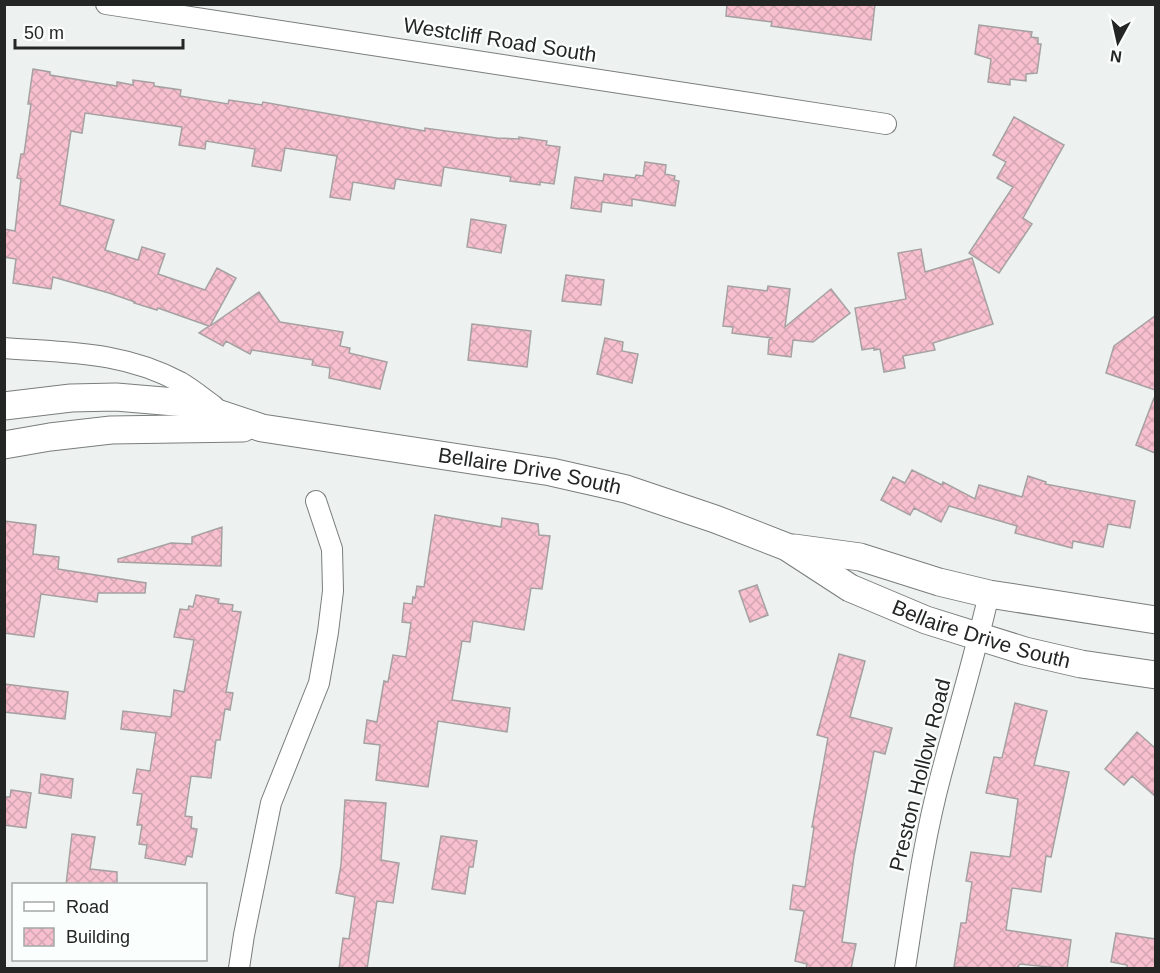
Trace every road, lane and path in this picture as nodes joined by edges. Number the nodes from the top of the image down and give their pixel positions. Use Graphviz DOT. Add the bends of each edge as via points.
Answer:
graph roads {
  1 [pos="106,4"];
  2 [pos="886,124"];
  3 [pos="4,348"];
  4 [pos="4,406"];
  5 [pos="230,417"];
  6 [pos="262,428"];
  7 [pos="4,446"];
  8 [pos="316,501"];
  9 [pos="787,547"];
  10 [pos="989,594"];
  11 [pos="1155,620"];
  12 [pos="979,638"];
  13 [pos="1155,675"];
  14 [pos="239,969"];
  15 [pos="905,969"];
  1 -- 2 [label="street, Westcliff Road South"];
  3 -- 5 [label="street, Bellaire Drive South" via="95,354 128,361 165,374"];
  4 -- 5 [label="main road, Bellaire Drive South" via="116,397 187,403"];
  5 -- 6 [label="main road, Bellaire Drive South"];
  6 -- 7 [label="main road, Bellaire Drive South" via="111,430"];
  6 -- 9 [label="main road, Bellaire Drive South" via="551,472 626,489"];
  8 -- 14 [label="street" via="332,549 333,591 328,632 319,683 271,803"];
  9 -- 10 [label="main road, Bellaire Drive South" via="860,557"];
  9 -- 12 [label="main road, Bellaire Drive South" via="850,588"];
  10 -- 11 [label="main road, Bellaire Drive South"];
  10 -- 12 [label="street, Preston Hollow Road"];
  12 -- 13 [label="main road, Bellaire Drive South" via="1081,664"];
  12 -- 15 [label="street, Preston Hollow Road" via="940,776 920,868"];
}
